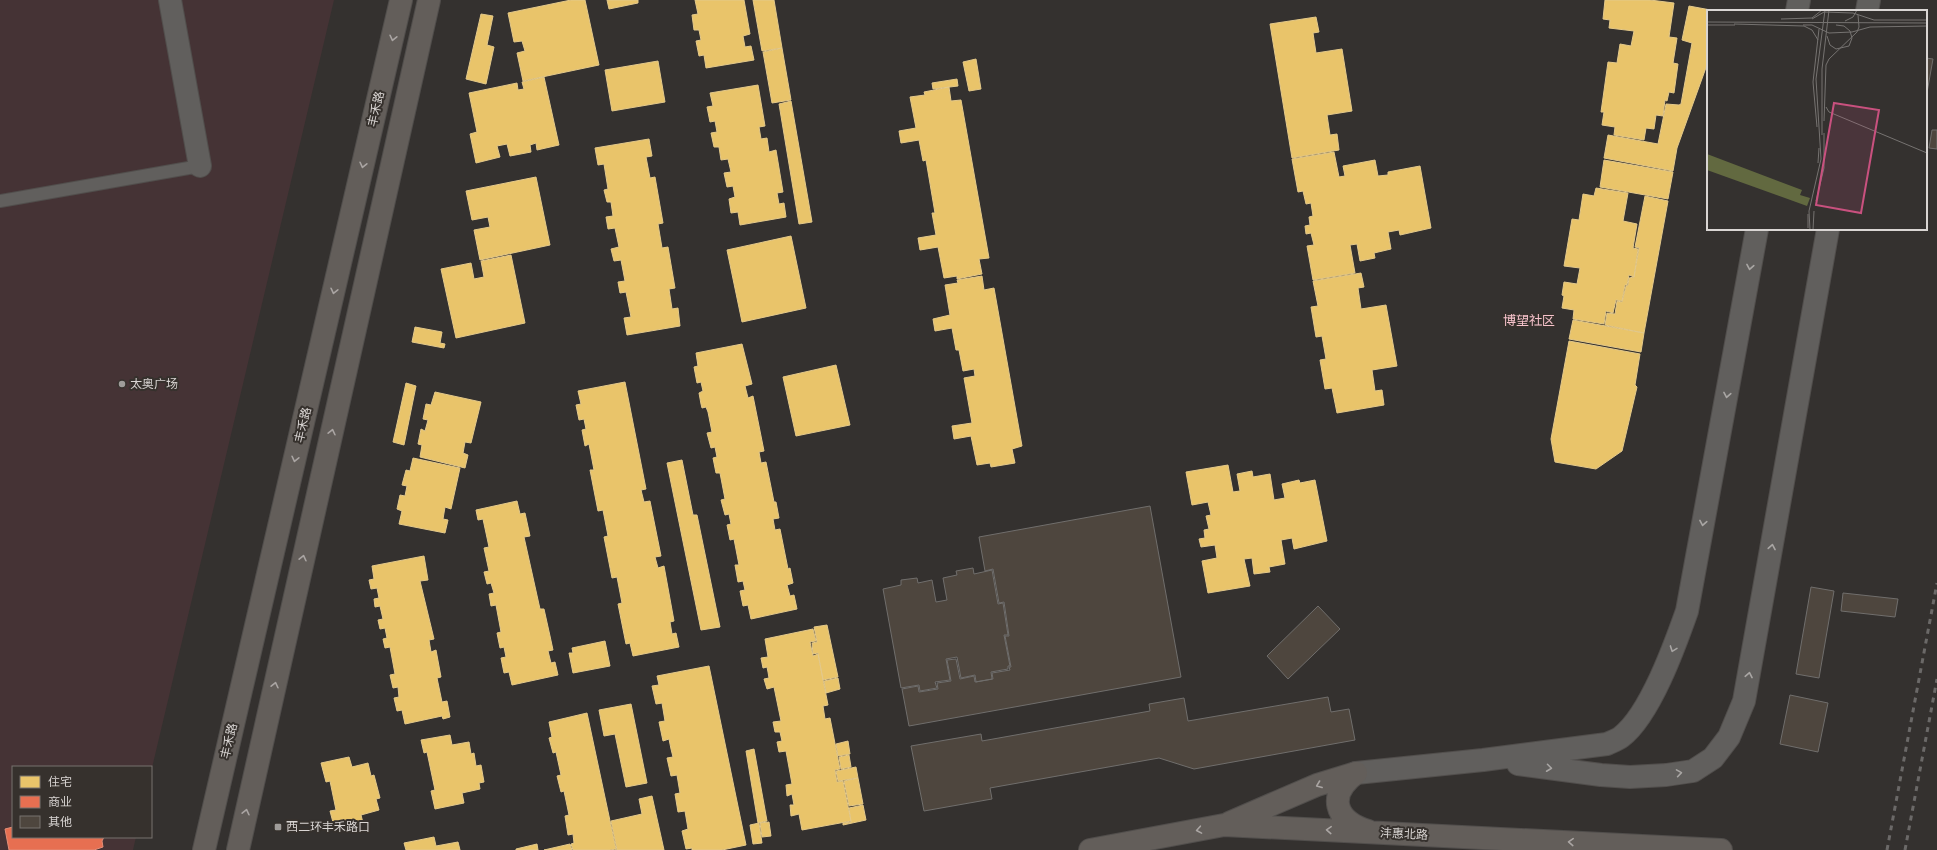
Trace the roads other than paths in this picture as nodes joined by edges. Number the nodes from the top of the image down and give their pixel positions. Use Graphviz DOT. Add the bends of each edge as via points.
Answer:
graph roads {
  1 [pos="170,0"];
  2 [pos="401,0"];
  3 [pos="429,0"];
  4 [pos="1799,0"];
  5 [pos="1869,0"];
  6 [pos="1797,10"];
  7 [pos="1867,10"];
  8 [pos="200,166"];
  9 [pos="0,200"];
  10 [pos="1757,230"];
  11 [pos="1828,230"];
  12 [pos="1483,760"];
  13 [pos="1356,773"];
  14 [pos="1224,825"];
  15 [pos="1373,833"];
  16 [pos="204,850"];
  17 [pos="238,850"];
  18 [pos="1090,850"];
  19 [pos="1721,850"];
  1 -- 8 [label="street"];
  2 -- 16 [label="main road, 丰禾路, one-way"];
  17 -- 3 [label="main road, one-way"];
  4 -- 6 [label="street"];
  5 -- 7 [label="street"];
  8 -- 9 [label="lane"];
  10 -- 12 [label="street, one-way" via="1687,611 1653,692 1621,737 1607,744"];
  12 -- 11 [label="street, one-way" via="1601,775 1666,775 1693,771 1713,758 1729,737 1744,701"];
  12 -- 13 [label="street"];
  13 -- 14 [label="main road, one-way" via="1317,785"];
  13 -- 15 [label="main road" via="1339,791 1338,805 1345,819 1357,828"];
  15 -- 14 [label="main road, 沣惠北路, one-way"];
  14 -- 18 [label="main road, 沣惠北路, one-way"];
  19 -- 15 [label="main road, 沣惠北路, one-way"];
}
